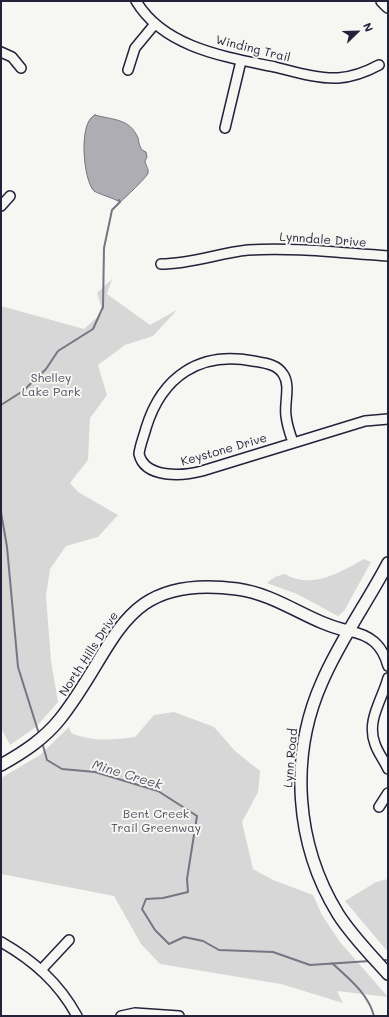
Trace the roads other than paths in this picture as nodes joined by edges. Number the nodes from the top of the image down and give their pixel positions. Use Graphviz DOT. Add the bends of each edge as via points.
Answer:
graph roads {
  1 [pos="136,1"];
  2 [pos="382,1"];
  3 [pos="388,7"];
  4 [pos="154,25"];
  5 [pos="1,52"];
  6 [pos="241,61"];
  7 [pos="379,65"];
  8 [pos="21,68"];
  9 [pos="128,70"];
  10 [pos="225,128"];
  11 [pos="10,196"];
  12 [pos="1,206"];
  13 [pos="388,256"];
  14 [pos="161,264"];
  15 [pos="292,368"];
  16 [pos="283,374"];
  17 [pos="388,419"];
  18 [pos="293,442"];
  19 [pos="388,563"];
  20 [pos="349,631"];
  21 [pos="388,666"];
  22 [pos="388,678"];
  23 [pos="1,765"];
  24 [pos="388,769"];
  25 [pos="388,793"];
  26 [pos="379,807"];
  27 [pos="69,940"];
  28 [pos="1,942"];
  29 [pos="41,970"];
  30 [pos="388,974"];
  31 [pos="77,1016"];
  32 [pos="120,1016"];
  33 [pos="179,1016"];
  1 -- 4 [label="street, Winding Trail"];
  2 -- 3 [label="main road"];
  4 -- 6 [label="street, Winding Trail" via="192,45"];
  4 -- 9 [label="street" via="136,48"];
  5 -- 8 [label="street" via="12,57"];
  6 -- 7 [label="street, Winding Trail" via="331,78 358,74"];
  6 -- 10 [label="street"];
  11 -- 12 [label="street"];
  13 -- 14 [label="street, Lynndale Drive" via="272,249 246,250 177,264"];
  15 -- 16 [label="street"];
  16 -- 18 [label="street" via="286,380 286,415"];
  16 -- 18 [label="street, Keystone Drive" via="278,368 268,364 236,358 206,362 189,369 159,397 152,410 137,461 156,471 178,475 202,471"];
  17 -- 18 [label="street, Keystone Drive" via="365,421"];
  19 -- 20 [label="main road, Lynn Road"];
  20 -- 21 [label="street" via="373,639"];
  20 -- 23 [label="main road, North Hills Drive" via="330,627 283,602 242,590 206,587 159,596 138,608 122,624 70,705 50,730 28,749"];
  20 -- 30 [label="main road, Lynn Road" via="315,698 303,745 300,777 303,820 310,849 327,893 348,929"];
  22 -- 24 [label="street" via="373,716 372,729 374,742"];
  25 -- 26 [label="street"];
  27 -- 29 [label="street"];
  28 -- 29 [label="street"];
  29 -- 31 [label="street" via="55,982"];
  32 -- 33 [label="street" via="135,1013"];
}
